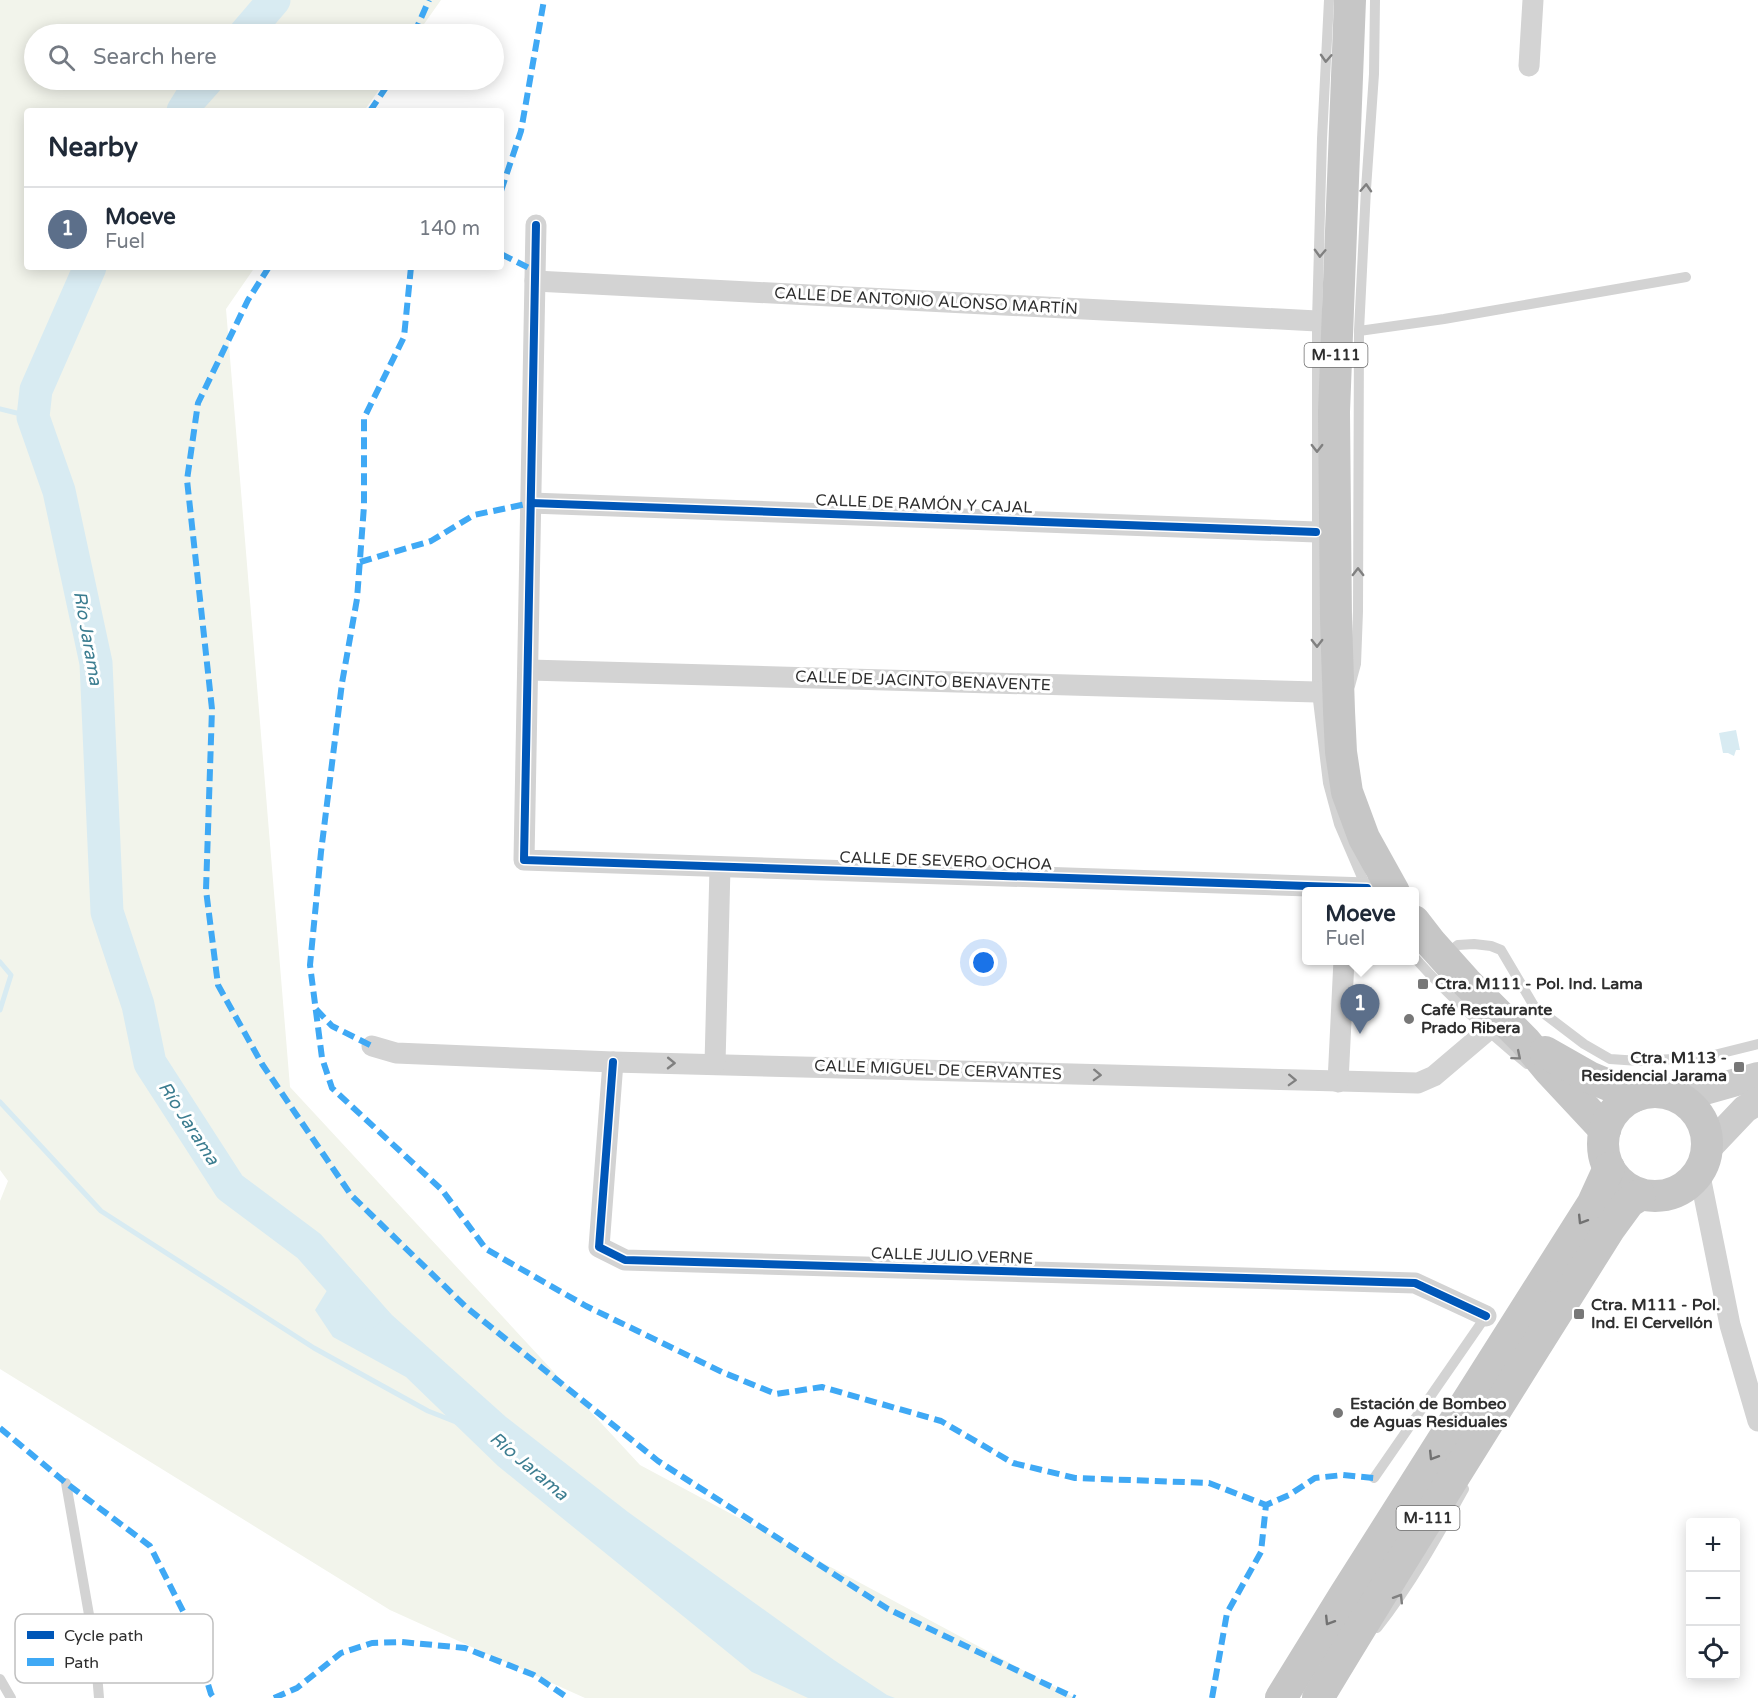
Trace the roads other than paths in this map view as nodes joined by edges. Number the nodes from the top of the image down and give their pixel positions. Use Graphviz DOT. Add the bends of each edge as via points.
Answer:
graph roads {
  1 [pos="1329,0"];
  2 [pos="1350,0"];
  3 [pos="1375,0"];
  4 [pos="1533,0"];
  5 [pos="1529,66"];
  6 [pos="536,225"];
  7 [pos="1686,277"];
  8 [pos="536,281"];
  9 [pos="1317,321"];
  10 [pos="1359,331"];
  11 [pos="531,503"];
  12 [pos="1316,532"];
  13 [pos="529,670"];
  14 [pos="1328,701"];
  15 [pos="720,867"];
  16 [pos="1365,887"];
  17 [pos="1302,888"];
  18 [pos="1419,934"];
  19 [pos="1428,957"];
  20 [pos="1344,965"];
  21 [pos="1487,1031"];
  22 [pos="1758,1044"];
  23 [pos="372,1046"];
  24 [pos="613,1062"];
  25 [pos="1533,1062"];
  26 [pos="715,1064"];
  27 [pos="1758,1076"];
  28 [pos="1338,1082"];
  29 [pos="1669,1094"];
  30 [pos="1635,1096"];
  31 [pos="1758,1101"];
  32 [pos="1606,1147"];
  33 [pos="1703,1160"];
  34 [pos="1647,1200"];
  35 [pos="1486,1316"];
  36 [pos="1545,1352"];
  37 [pos="1521,1371"];
  38 [pos="1501,1403"];
  39 [pos="1758,1421"];
  40 [pos="1494,1435"];
  41 [pos="1374,1478"];
  42 [pos="66,1483"];
  43 [pos="1467,1484"];
  44 [pos="89,1614"];
  45 [pos="1357,1634"];
  46 [pos="0,1679"];
  47 [pos="98,1683"];
  48 [pos="11,1698"];
  49 [pos="99,1698"];
  50 [pos="1281,1698"];
  51 [pos="1318,1698"];
  1 -- 9 [label="lane, one-way"];
  2 -- 14 [label="main road, M-111" via="1334,412 1336,619"];
  10 -- 3 [label="lane, one-way"];
  4 -- 5 [label="street"];
  6 -- 8 [label="street"];
  7 -- 10 [label="lane"];
  8 -- 9 [label="street, CALLE DE ANTONIO ALONSO MARTÍN"];
  8 -- 11 [label="street"];
  9 -- 12 [label="lane, one-way"];
  14 -- 10 [label="lane, one-way" via="1348,693 1356,664"];
  11 -- 12 [label="street, CALLE DE RAMÓN Y CAJAL"];
  11 -- 13 [label="street"];
  12 -- 14 [label="lane, one-way"];
  13 -- 14 [label="street, CALLE DE JACINTO BENAVENTE"];
  13 -- 15 [label="street, CALLE DE SEVERO OCHOA" via="524,860"];
  14 -- 16 [label="main road, M-111" via="1347,792 1364,838"];
  15 -- 17 [label="street, CALLE DE SEVERO OCHOA"];
  15 -- 26 [label="street"];
  18 -- 19 [label="main road"];
  19 -- 21 [label="lane" via="1438,984"];
  19 -- 22 [label="lane" via="1458,945 1501,950 1534,1006 1610,1059 1706,1058"];
  19 -- 25 [label="main road" via="1466,982"];
  20 -- 28 [label="street"];
  21 -- 25 [label="lane, one-way"];
  21 -- 28 [label="street, CALLE MIGUEL DE CERVANTES" via="1434,1076 1418,1083"];
  23 -- 24 [label="street, CALLE MIGUEL DE CERVANTES" via="396,1053"];
  24 -- 26 [label="street, CALLE MIGUEL DE CERVANTES, one-way"];
  24 -- 35 [label="street, CALLE JULIO VERNE" via="599,1247 626,1260 1415,1283"];
  25 -- 30 [label="main road" via="1589,1077"];
  25 -- 32 [label="main road" via="1549,1070"];
  26 -- 28 [label="street, CALLE MIGUEL DE CERVANTES, one-way"];
  27 -- 29 [label="street" via="1694,1094"];
  29 -- 30 [label="main road"];
  29 -- 33 [label="main road" via="1686,1102 1699,1116 1707,1133"];
  30 -- 32 [label="main road, M-111" via="1619,1106 1608,1121"];
  31 -- 33 [label="street" via="1745,1109"];
  32 -- 34 [label="main road" via="1622,1185"];
  32 -- 50 [label="main road, M-111, one-way" via="1587,1213"];
  33 -- 34 [label="main road, M-111" via="1689,1185"];
  33 -- 39 [label="street" via="1730,1325"];
  34 -- 37 [label="main road, M-111" via="1629,1202"];
  35 -- 41 [label="lane"];
  36 -- 37 [label="lane"];
  37 -- 38 [label="main road, M-111"];
  38 -- 40 [label="lane"];
  38 -- 45 [label="main road, M-111"];
  42 -- 44 [label="lane"];
  45 -- 43 [label="lane, one-way" via="1376,1629 1391,1610"];
  45 -- 51 [label="main road, M-111"];
  46 -- 48 [label="lane"];
  47 -- 49 [label="lane"];
}
